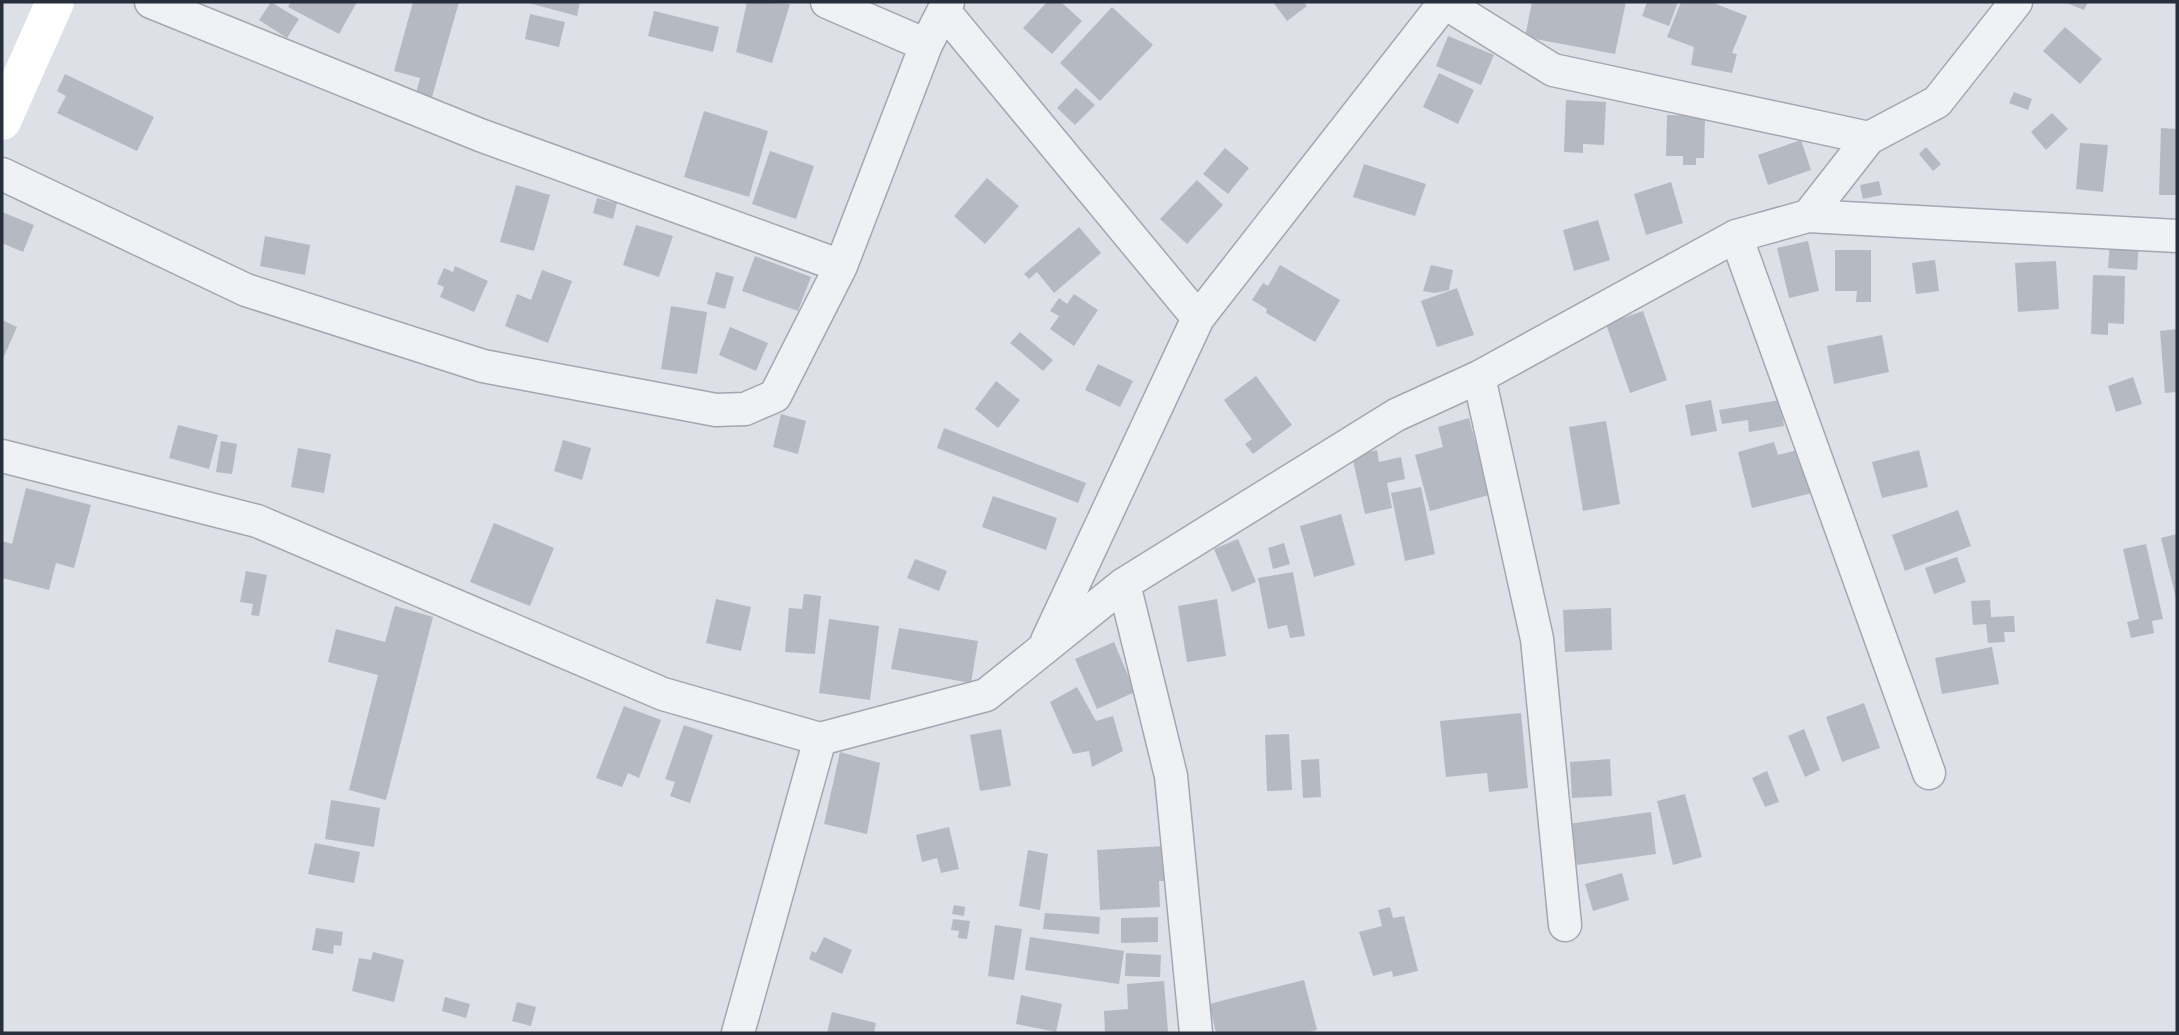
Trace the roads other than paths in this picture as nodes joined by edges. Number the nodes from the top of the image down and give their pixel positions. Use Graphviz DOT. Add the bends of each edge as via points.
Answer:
graph roads {
  1 [pos="55,2"];
  2 [pos="150,2"];
  3 [pos="827,2"];
  4 [pos="1445,2"];
  5 [pos="2016,2"];
  6 [pos="946,6"];
  7 [pos="926,45"];
  8 [pos="2,121"];
  9 [pos="1869,138"];
  10 [pos="2,174"];
  11 [pos="1808,216"];
  12 [pos="1736,236"];
  13 [pos="2177,236"];
  14 [pos="841,266"];
  15 [pos="1198,318"];
  16 [pos="1479,377"];
  17 [pos="2,456"];
  18 [pos="1124,584"];
  19 [pos="1043,649"];
  20 [pos="820,740"];
  21 [pos="1929,773"];
  22 [pos="1565,925"];
  23 [pos="738,1033"];
  24 [pos="1196,1033"];
  1 -- 8 [label="main road"];
  2 -- 14 [label="street" via="480,135"];
  3 -- 7 [label="street"];
  4 -- 9 [label="street" via="1552,70"];
  4 -- 15 [label="street"];
  5 -- 9 [label="street" via="1937,102"];
  6 -- 7 [label="street"];
  6 -- 15 [label="street"];
  7 -- 14 [label="street"];
  9 -- 11 [label="street"];
  10 -- 14 [label="street" via="246,290 483,366 716,410 745,409 775,396"];
  11 -- 12 [label="street"];
  11 -- 13 [label="street"];
  12 -- 16 [label="street"];
  12 -- 21 [label="street"];
  15 -- 19 [label="street"];
  16 -- 18 [label="street" via="1396,415"];
  16 -- 22 [label="street" via="1536,639"];
  17 -- 20 [label="street" via="257,521 663,694"];
  18 -- 19 [label="street"];
  18 -- 24 [label="street" via="1171,776"];
  19 -- 20 [label="street" via="986,695"];
  20 -- 23 [label="street"];
}
